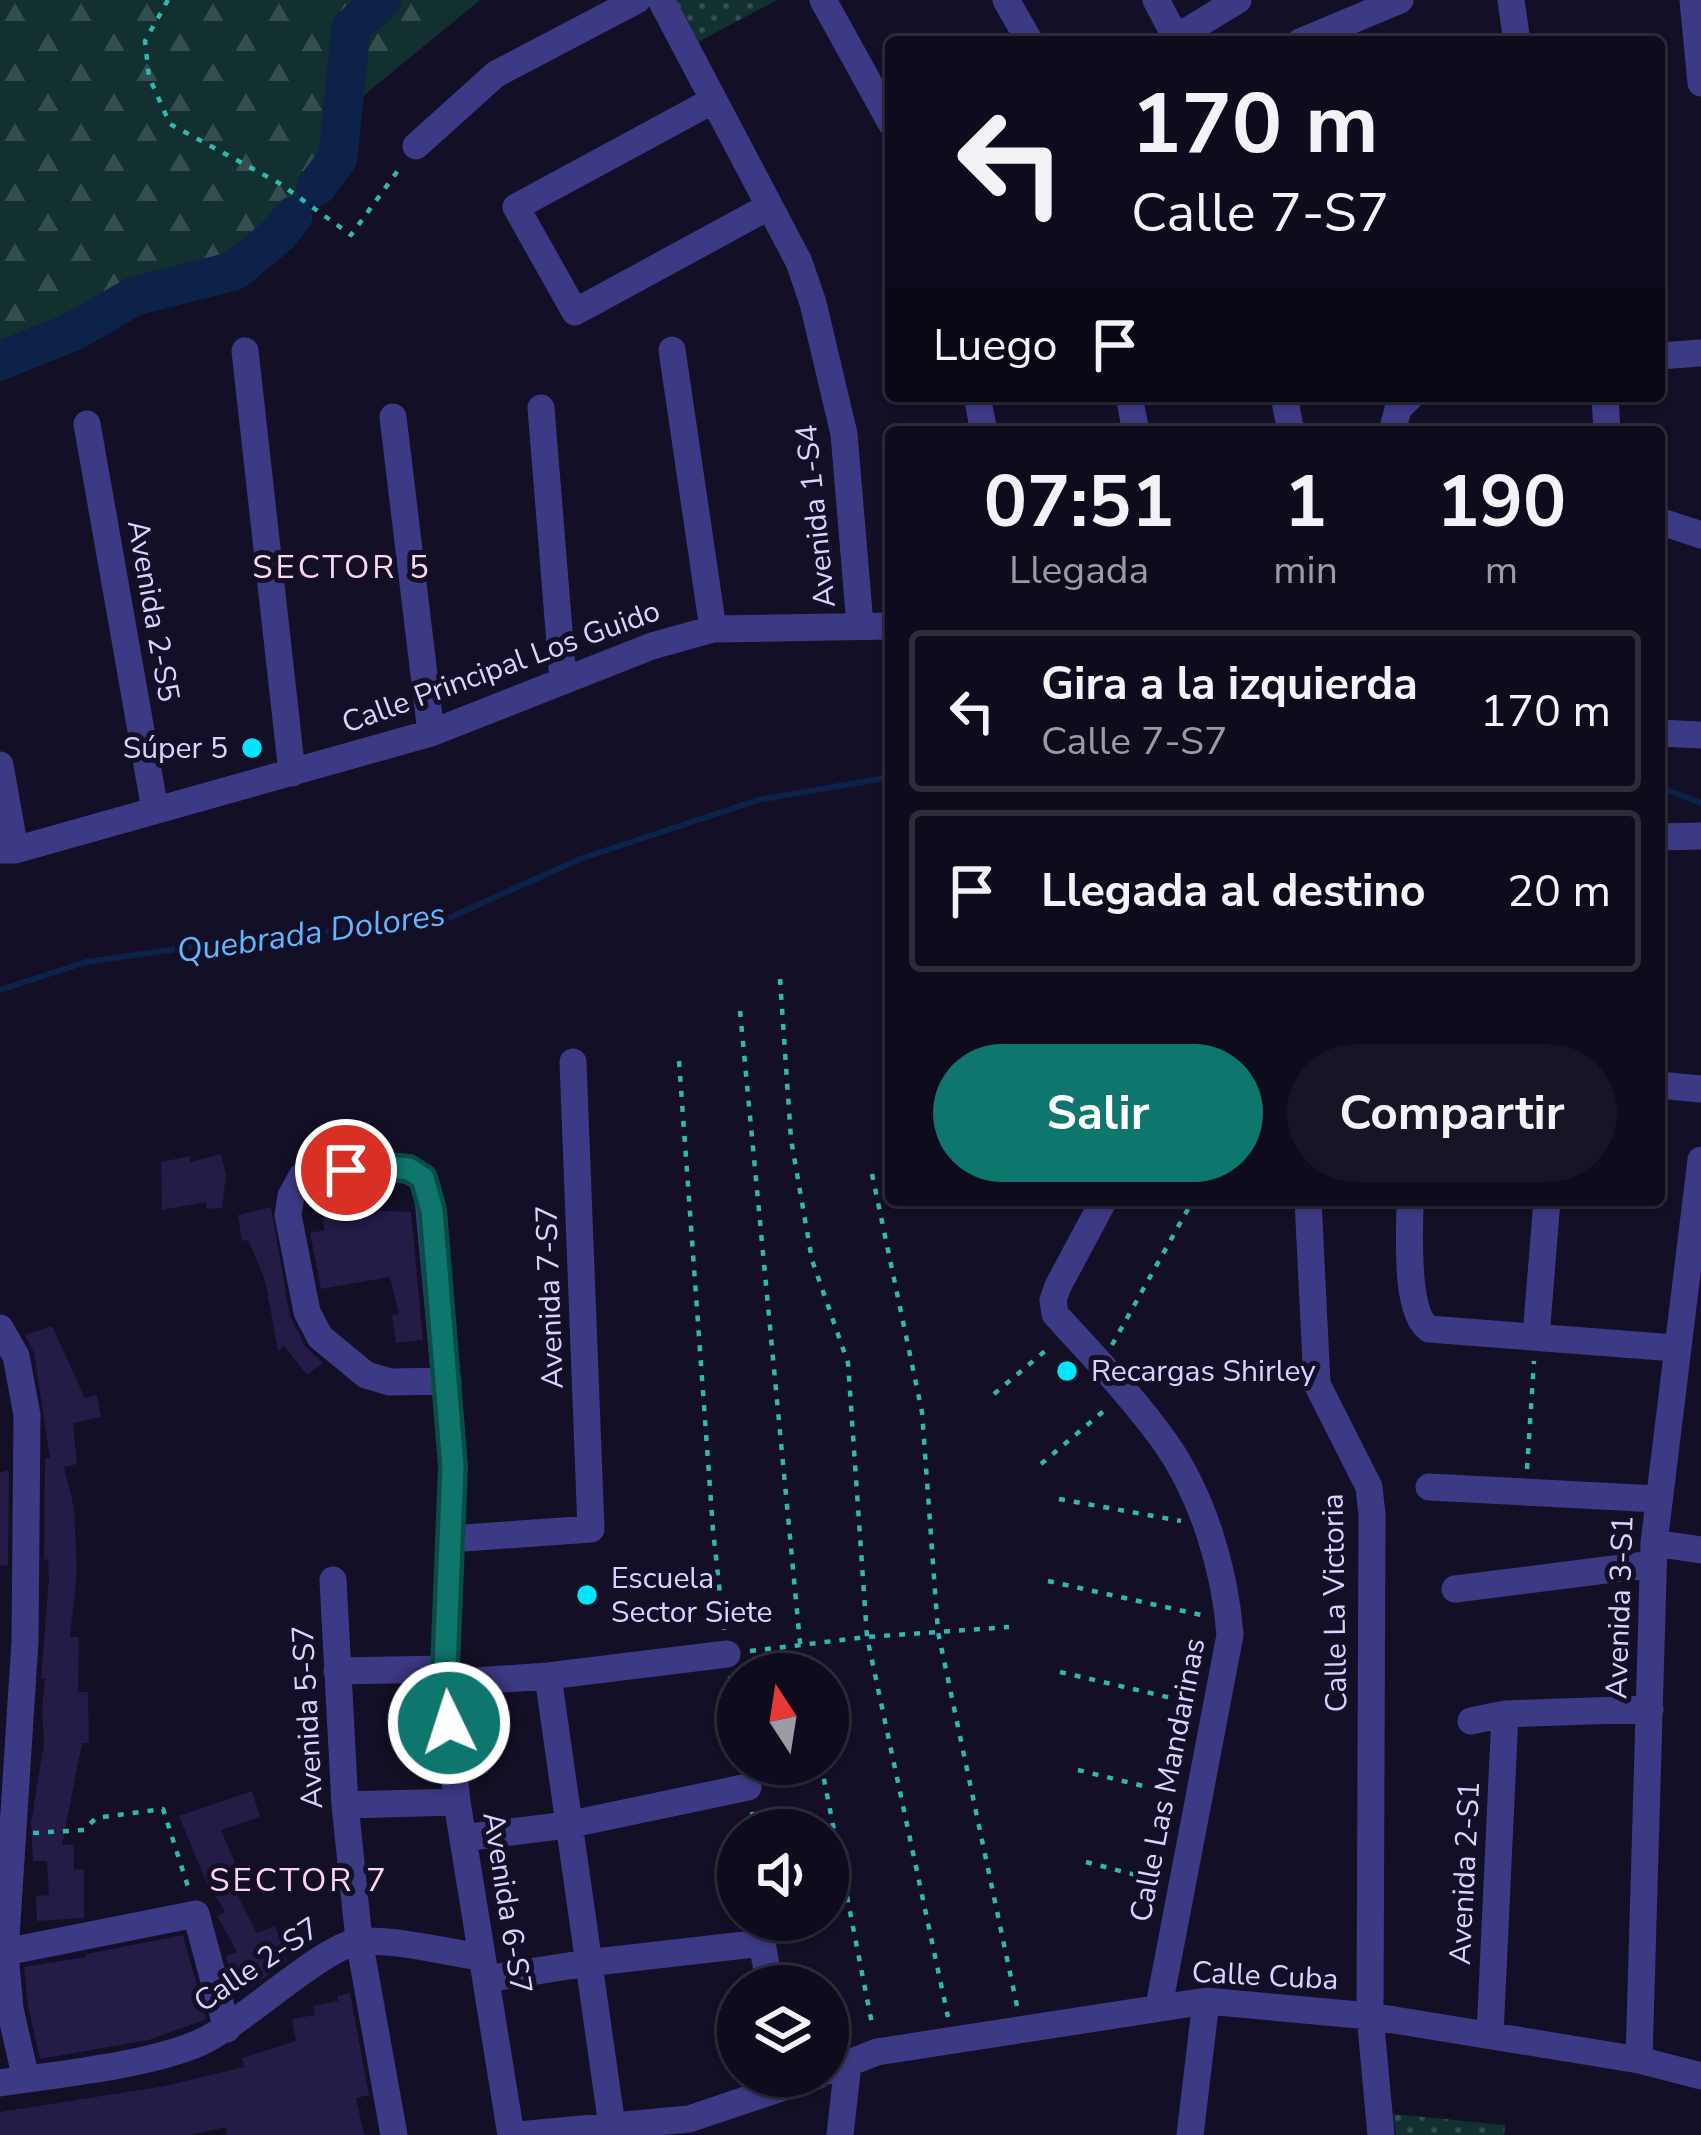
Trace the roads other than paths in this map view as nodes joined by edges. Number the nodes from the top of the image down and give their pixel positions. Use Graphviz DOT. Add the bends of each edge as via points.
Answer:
graph roads {
  1 [pos="638,0"];
  2 [pos="661,0"];
  3 [pos="824,0"];
  4 [pos="1006,0"];
  5 [pos="1156,0"];
  6 [pos="1238,0"];
  7 [pos="1400,0"];
  8 [pos="1510,0"];
  9 [pos="1693,0"];
  10 [pos="1351,31"];
  11 [pos="1027,36"];
  12 [pos="1171,36"];
  13 [pos="1180,36"];
  14 [pos="1516,36"];
  15 [pos="1701,83"];
  16 [pos="712,101"];
  17 [pos="885,112"];
  18 [pos="416,146"];
  19 [pos="767,207"];
  20 [pos="673,350"];
  21 [pos="245,351"];
  22 [pos="1701,353"];
  23 [pos="1665,356"];
  24 [pos="541,408"];
  25 [pos="393,417"];
  26 [pos="87,424"];
  27 [pos="1665,523"];
  28 [pos="1701,535"];
  29 [pos="860,626"];
  30 [pos="885,626"];
  31 [pos="713,628"];
  32 [pos="562,680"];
  33 [pos="431,733"];
  34 [pos="1665,733"];
  35 [pos="1701,735"];
  36 [pos="0,765"];
  37 [pos="292,773"];
  38 [pos="155,810"];
  39 [pos="1701,836"];
  40 [pos="1665,837"];
  41 [pos="7,850"];
  42 [pos="573,1062"];
  43 [pos="1665,1085"];
  44 [pos="1701,1088"];
  45 [pos="1701,1160"];
  46 [pos="1101,1206"];
  47 [pos="1308,1206"];
  48 [pos="1410,1206"];
  49 [pos="1547,1206"];
  50 [pos="0,1328"];
  51 [pos="1536,1337"];
  52 [pos="1675,1348"];
  53 [pos="448,1381"];
  54 [pos="1430,1487"];
  55 [pos="1657,1498"];
  56 [pos="450,1539"];
  57 [pos="1701,1550"];
  58 [pos="1653,1553"];
  59 [pos="333,1580"];
  60 [pos="1455,1589"];
  61 [pos="717,1655"];
  62 [pos="337,1671"];
  63 [pos="445,1676"];
  64 [pos="548,1676"];
  65 [pos="1650,1709"];
  66 [pos="1505,1714"];
  67 [pos="1471,1721"];
  68 [pos="748,1787"];
  69 [pos="457,1802"];
  70 [pos="345,1805"];
  71 [pos="567,1825"];
  72 [pos="463,1838"];
  73 [pos="359,1940"];
  74 [pos="3,1953"];
  75 [pos="587,1963"];
  76 [pos="766,1965"];
  77 [pos="484,1968"];
  78 [pos="1206,2001"];
  79 [pos="1159,2006"];
  80 [pos="1370,2016"];
  81 [pos="227,2029"];
  82 [pos="1490,2035"];
  83 [pos="1639,2060"];
  84 [pos="849,2063"];
  85 [pos="1701,2077"];
  86 [pos="13,2081"];
  87 [pos="747,2097"];
  88 [pos="839,2097"];
  89 [pos="613,2126"];
  90 [pos="394,2135"];
  91 [pos="514,2135"];
  92 [pos="840,2135"];
  93 [pos="1190,2135"];
  94 [pos="1382,2135"];
  1 -- 18 [label="street" via="496,74"];
  2 -- 16 [label="street, Avenida 1-S4"];
  3 -- 17 [label="street"];
  4 -- 11 [label="street"];
  5 -- 12 [label="street"];
  6 -- 13 [label="street"];
  7 -- 10 [label="street"];
  8 -- 14 [label="street"];
  9 -- 15 [label="street"];
  16 -- 19 [label="street, Avenida 1-S4"];
  16 -- 19 [label="street" via="515,207 575,312"];
  19 -- 29 [label="street, Avenida 1-S4" via="800,262 844,434"];
  20 -- 31 [label="street"];
  21 -- 37 [label="street"];
  22 -- 23 [label="street"];
  24 -- 32 [label="street"];
  25 -- 33 [label="street"];
  26 -- 38 [label="street, Avenida 2-S5"];
  27 -- 28 [label="street"];
  29 -- 30 [label="street, Calle Principal Los Guido"];
  29 -- 31 [label="street, Calle Principal Los Guido"];
  31 -- 32 [label="street, Calle Principal Los Guido"];
  32 -- 33 [label="street, Calle Principal Los Guido"];
  33 -- 37 [label="street, Calle Principal Los Guido"];
  34 -- 35 [label="street"];
  36 -- 41 [label="street"];
  37 -- 38 [label="street, Calle Principal Los Guido"];
  38 -- 41 [label="street, Calle Principal Los Guido"];
  39 -- 40 [label="street"];
  42 -- 56 [label="street, Avenida 7-S7" via="591,1529"];
  43 -- 44 [label="street"];
  45 -- 52 [label="street, Avenida 3-S1"];
  46 -- 79 [label="street, Calle Las Mandarinas" via="1053,1300 1055,1314 1165,1442 1186,1479 1228,1601 1231,1635"];
  47 -- 80 [label="street, Calle La Victoria" via="1317,1384 1369,1487 1372,1515"];
  48 -- 51 [label="street" via="1421,1324"];
  49 -- 51 [label="street"];
  50 -- 74 [label="street" via="16,1356 27,1415 26,1641"];
  51 -- 52 [label="street"];
  52 -- 55 [label="street, Avenida 3-S1"];
  53 -- 53 [label="street, Avenida 6-S7" via="423,1178 386,1167 302,1176 288,1215 307,1312 320,1337 366,1375"];
  53 -- 56 [label="street, Avenida 6-S7"];
  54 -- 55 [label="street"];
  55 -- 58 [label="street, Avenida 3-S1"];
  56 -- 63 [label="street, Avenida 6-S7"];
  57 -- 58 [label="street"];
  58 -- 60 [label="street"];
  58 -- 65 [label="street, Avenida 3-S1"];
  59 -- 62 [label="street, Avenida 5-S7"];
  61 -- 64 [label="street"];
  62 -- 63 [label="street"];
  62 -- 70 [label="street, Avenida 5-S7"];
  63 -- 64 [label="street"];
  63 -- 69 [label="street, Avenida 6-S7"];
  64 -- 71 [label="street"];
  65 -- 66 [label="street"];
  65 -- 83 [label="street, Avenida 3-S1"];
  66 -- 67 [label="street"];
  66 -- 82 [label="street, Avenida 2-S1"];
  68 -- 71 [label="street"];
  69 -- 70 [label="street"];
  69 -- 72 [label="street, Avenida 6-S7"];
  70 -- 73 [label="street, Avenida 5-S7"];
  71 -- 72 [label="street"];
  71 -- 75 [label="street"];
  72 -- 77 [label="street, Avenida 6-S7"];
  73 -- 77 [label="street, Calle 2-S7"];
  73 -- 81 [label="street, Calle 2-S7"];
  73 -- 90 [label="street, Avenida 5-S7"];
  74 -- 81 [label="street" via="196,1914"];
  74 -- 86 [label="street"];
  75 -- 76 [label="street, Calle 2-S7" via="762,1943"];
  75 -- 77 [label="street, Calle 2-S7"];
  75 -- 89 [label="street"];
  77 -- 91 [label="street, Avenida 6-S7"];
  78 -- 79 [label="street, Calle Cuba"];
  78 -- 80 [label="street, Calle Cuba"];
  78 -- 93 [label="street"];
  79 -- 84 [label="street, Calle Cuba"];
  80 -- 82 [label="street, Calle Cuba"];
  80 -- 94 [label="street, Calle La Victoria"];
  81 -- 86 [label="street, Calle 2-S7" via="168,2053"];
  82 -- 83 [label="street, Calle Cuba"];
  83 -- 85 [label="street, Calle Cuba"];
  87 -- 89 [label="street" via="689,2119"];
  88 -- 92 [label="street"];
  89 -- 91 [label="street"];
}
